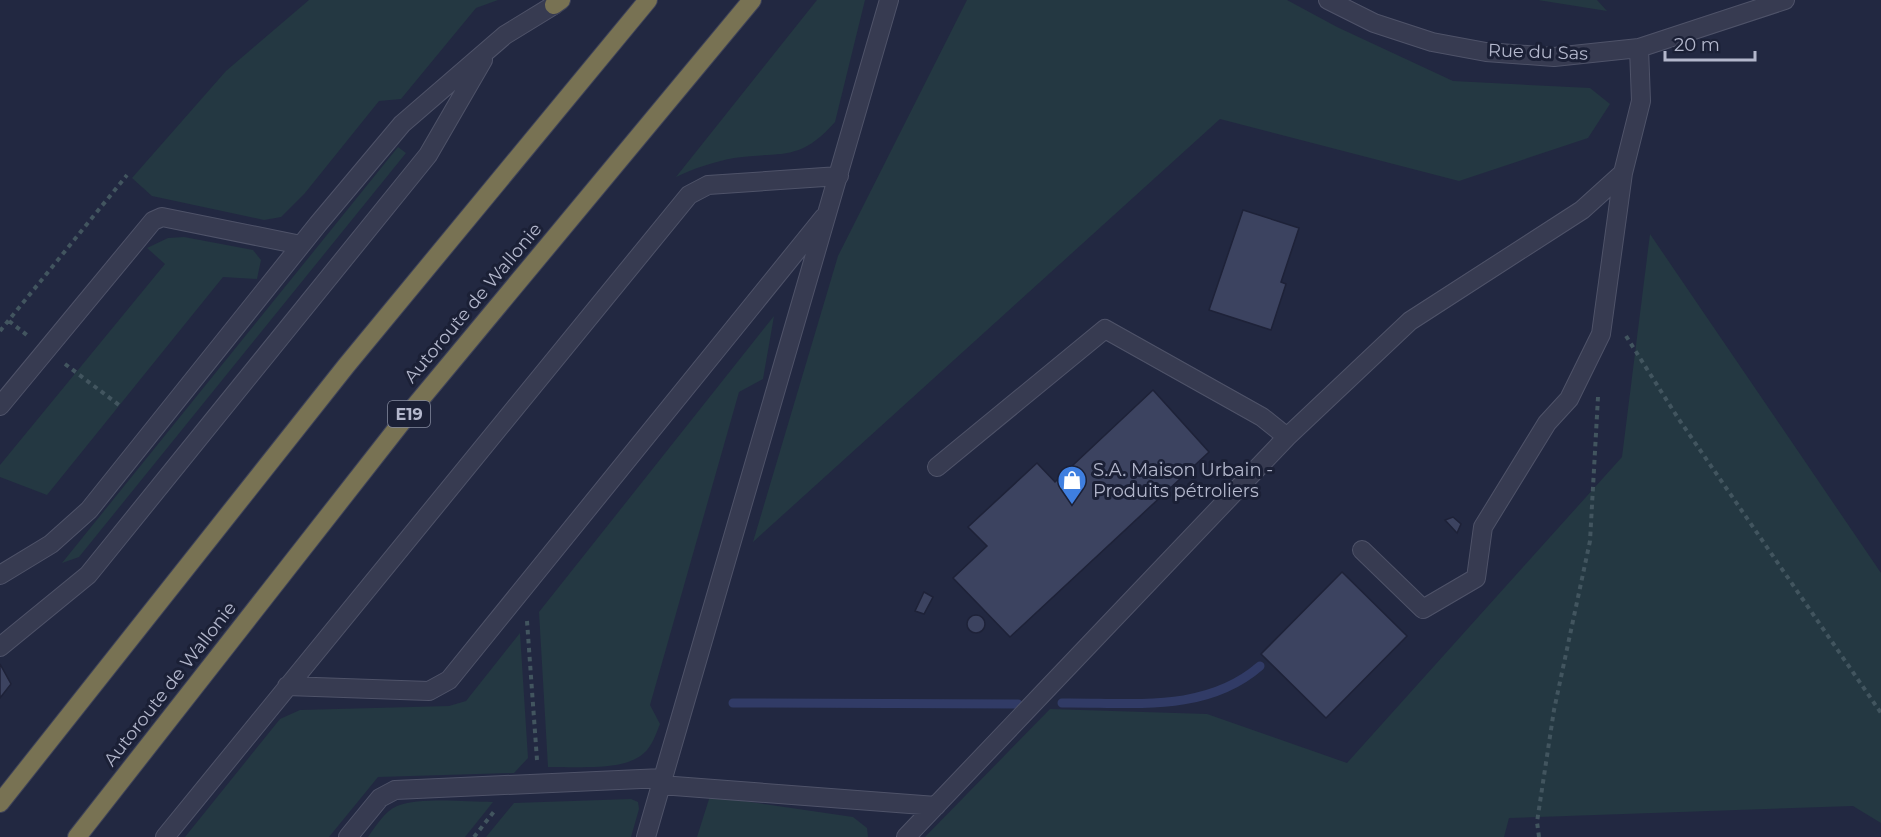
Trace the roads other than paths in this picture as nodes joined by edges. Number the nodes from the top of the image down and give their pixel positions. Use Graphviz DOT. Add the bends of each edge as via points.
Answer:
graph roads {
  1 [pos="648,0"];
  2 [pos="752,0"];
  3 [pos="890,0"];
  4 [pos="1328,0"];
  5 [pos="1785,0"];
  6 [pos="557,2"];
  7 [pos="490,48"];
  8 [pos="1639,48"];
  9 [pos="1623,173"];
  10 [pos="839,176"];
  11 [pos="829,211"];
  12 [pos="301,245"];
  13 [pos="0,406"];
  14 [pos="1287,437"];
  15 [pos="937,467"];
  16 [pos="1362,550"];
  17 [pos="0,575"];
  18 [pos="0,647"];
  19 [pos="287,686"];
  20 [pos="662,782"];
  21 [pos="0,803"];
  22 [pos="936,806"];
  23 [pos="77,837"];
  24 [pos="165,837"];
  25 [pos="348,837"];
  26 [pos="646,837"];
  27 [pos="906,837"];
  1 -- 21 [label="highway" via="346,366"];
  2 -- 23 [label="highway, Autoroute de Wallonie / E19" via="405,418"];
  3 -- 10 [label="street"];
  4 -- 8 [label="street, Rue du Sas" via="1374,23 1432,42 1486,52 1554,57"];
  5 -- 8 [label="street, Rue du Sas"];
  6 -- 7 [label="street" via="505,34"];
  7 -- 12 [label="street" via="402,124"];
  7 -- 18 [label="street" via="428,155 88,575"];
  8 -- 9 [label="street" via="1641,102"];
  9 -- 14 [label="street" via="1582,210 1410,321"];
  9 -- 16 [label="street" via="1601,334 1569,399 1547,423 1483,527 1476,578 1423,609"];
  10 -- 11 [label="street"];
  10 -- 19 [label="street" via="708,185 689,195"];
  11 -- 19 [label="street" via="449,680 429,691"];
  11 -- 20 [label="street"];
  12 -- 13 [label="street" via="162,217 153,220"];
  12 -- 17 [label="street" via="89,510 51,543"];
  14 -- 15 [label="street" via="1262,417 1105,329"];
  14 -- 22 [label="street"];
  19 -- 24 [label="street"];
  20 -- 22 [label="street"];
  20 -- 25 [label="street" via="395,790 380,798"];
  20 -- 26 [label="street"];
  22 -- 27 [label="street"];
}
